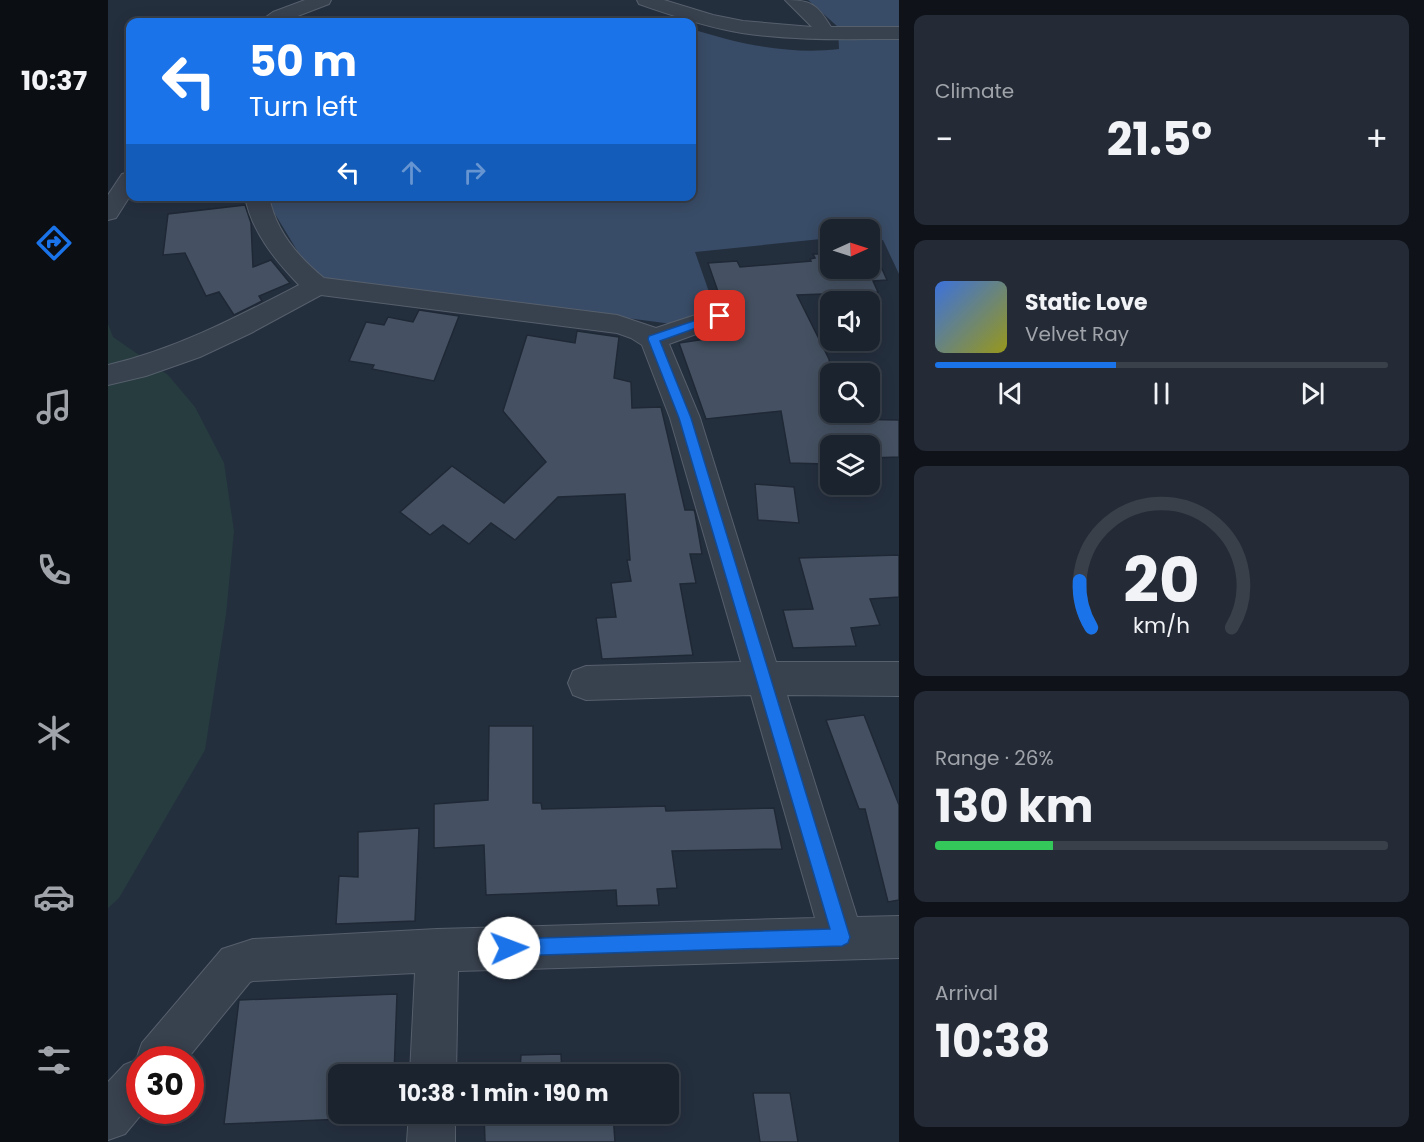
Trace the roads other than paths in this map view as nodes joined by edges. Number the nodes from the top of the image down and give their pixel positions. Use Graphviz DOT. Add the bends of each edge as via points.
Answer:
graph roads {
  1 [pos="322,0"];
  2 [pos="646,0"];
  3 [pos="794,0"];
  4 [pos="285,18"];
  5 [pos="831,33"];
  6 [pos="899,33"];
  7 [pos="126,185"];
  8 [pos="258,201"];
  9 [pos="108,213"];
  10 [pos="317,286"];
  11 [pos="720,316"];
  12 [pos="653,339"];
  13 [pos="108,375"];
  14 [pos="764,678"];
  15 [pos="899,679"];
  16 [pos="585,683"];
  17 [pos="842,937"];
  18 [pos="899,937"];
  19 [pos="437,950"];
  20 [pos="169,1046"];
  21 [pos="433,1064"];
  22 [pos="126,1097"];
  23 [pos="108,1117"];
  24 [pos="432,1124"];
  25 [pos="431,1142"];
  1 -- 4 [label="street"];
  2 -- 5 [label="street" via="742,27"];
  3 -- 5 [label="street"];
  5 -- 6 [label="street"];
  7 -- 9 [label="street"];
  8 -- 10 [label="street" via="267,227 291,260"];
  10 -- 12 [label="street" via="617,324"];
  10 -- 13 [label="street" via="214,340 167,360"];
  11 -- 12 [label="street"];
  12 -- 14 [label="street" via="685,418"];
  14 -- 15 [label="street"];
  14 -- 16 [label="street"];
  14 -- 17 [label="street"];
  17 -- 18 [label="street"];
  17 -- 19 [label="street"];
  19 -- 20 [label="street" via="237,964"];
  19 -- 21 [label="street"];
  22 -- 23 [label="street"];
  24 -- 25 [label="street"];
}
